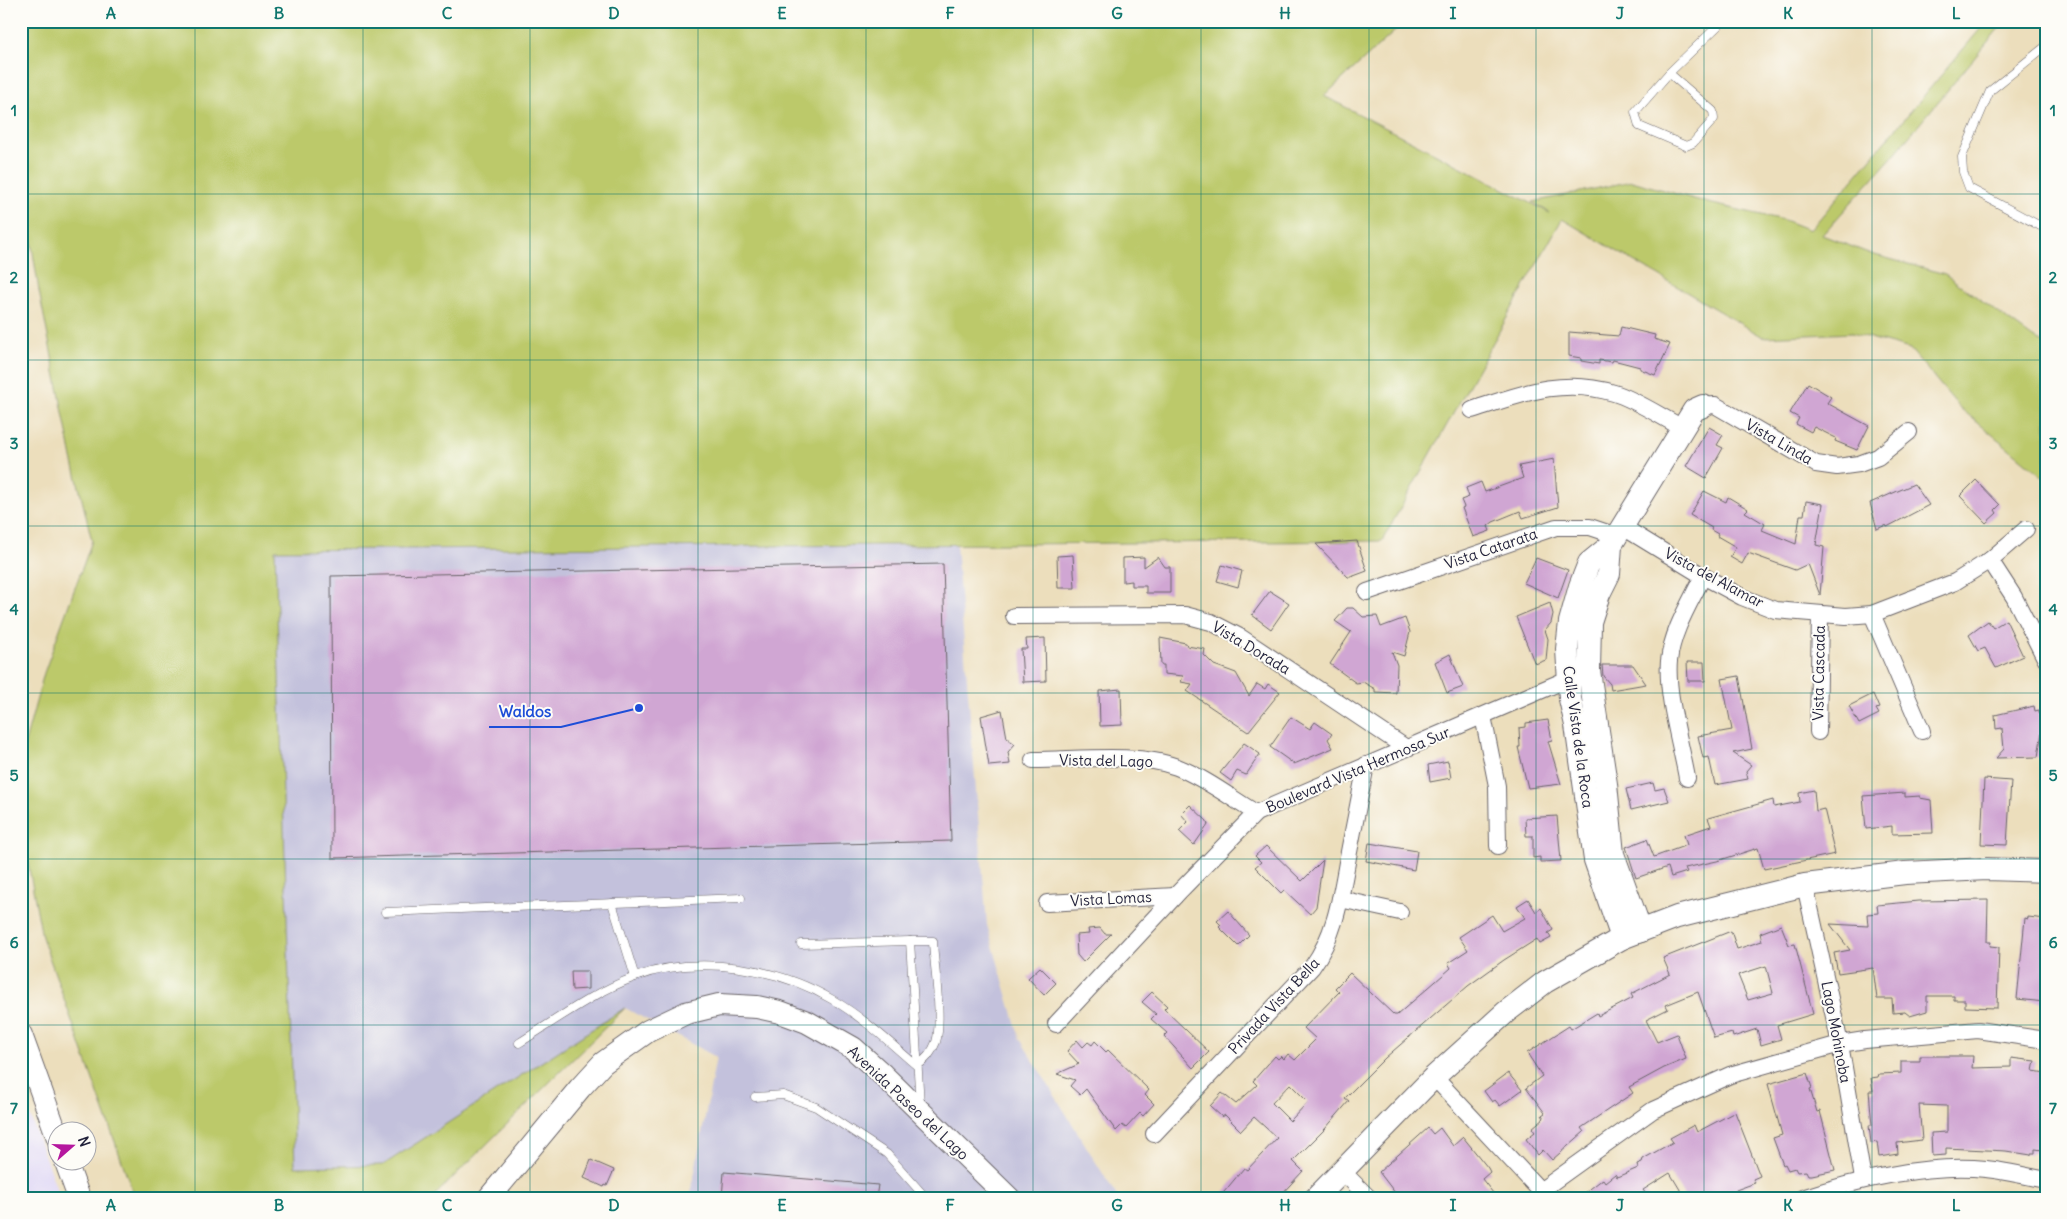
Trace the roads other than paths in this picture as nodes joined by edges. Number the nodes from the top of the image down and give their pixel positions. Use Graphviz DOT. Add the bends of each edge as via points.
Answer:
graph roads {
  1 [pos="1723,21"];
  2 [pos="2046,46"];
  3 [pos="1669,72"];
  4 [pos="2046,229"];
  5 [pos="1703,406"];
  6 [pos="1472,410"];
  7 [pos="1683,428"];
  8 [pos="1909,432"];
  9 [pos="2026,529"];
  10 [pos="1617,536"];
  11 [pos="1990,560"];
  12 [pos="1703,576"];
  13 [pos="1367,592"];
  14 [pos="1820,614"];
  15 [pos="1872,614"];
  16 [pos="1014,616"];
  17 [pos="2046,660"];
  18 [pos="1578,674"];
  19 [pos="1483,716"];
  20 [pos="1818,732"];
  21 [pos="1922,732"];
  22 [pos="1406,748"];
  23 [pos="1033,760"];
  24 [pos="1366,765"];
  25 [pos="1687,778"];
  26 [pos="1256,814"];
  27 [pos="1498,846"];
  28 [pos="2046,871"];
  29 [pos="1805,885"];
  30 [pos="1175,896"];
  31 [pos="742,898"];
  32 [pos="1340,899"];
  33 [pos="612,903"];
  34 [pos="1047,903"];
  35 [pos="386,912"];
  36 [pos="1400,912"];
  37 [pos="1632,935"];
  38 [pos="910,941"];
  39 [pos="801,944"];
  40 [pos="635,977"];
  41 [pos="1056,1024"];
  42 [pos="21,1036"];
  43 [pos="2046,1040"];
  44 [pos="519,1043"];
  45 [pos="1840,1044"];
  46 [pos="917,1066"];
  47 [pos="1434,1077"];
  48 [pos="755,1097"];
  49 [pos="920,1113"];
  50 [pos="52,1122"];
  51 [pos="1154,1134"];
  52 [pos="1342,1171"];
  53 [pos="70,1172"];
  54 [pos="1862,1179"];
  55 [pos="2046,1180"];
  56 [pos="1544,1194"];
  57 [pos="79,1198"];
  58 [pos="489,1198"];
  59 [pos="926,1198"];
  60 [pos="1009,1198"];
  61 [pos="1316,1198"];
  62 [pos="1369,1198"];
  63 [pos="1802,1198"];
  1 -- 3 [label="lane"];
  2 -- 4 [label="lane" via="1990,91 1962,157 1969,188"];
  3 -- 3 [label="lane" via="1635,112 1636,119 1638,126 1686,146 1693,143 1714,119 1713,111"];
  5 -- 7 [label="street, Calle Vista de la Roca" via="1694,410"];
  5 -- 8 [label="street, Vista Linda" via="1715,405 1816,464 1837,467 1878,457"];
  6 -- 7 [label="street" via="1534,390 1566,385 1615,393"];
  7 -- 10 [label="street, Calle Vista de la Roca"];
  9 -- 11 [label="street, Vista del Alamar"];
  10 -- 12 [label="street, Vista del Alamar"];
  10 -- 13 [label="street, Vista Catarata" via="1590,527 1556,527"];
  10 -- 18 [label="street, Calle Vista de la Roca" via="1589,563 1580,586 1566,649"];
  11 -- 15 [label="street, Vista del Alamar" via="1946,586"];
  11 -- 17 [label="street" via="2014,597"];
  12 -- 14 [label="street, Vista del Alamar" via="1775,610"];
  12 -- 25 [label="street" via="1674,637 1669,661 1669,682"];
  14 -- 15 [label="street, Vista del Alamar"];
  14 -- 20 [label="street, Vista Cascada"];
  15 -- 21 [label="street"];
  16 -- 22 [label="street, Vista Dorada" via="1185,615 1211,622 1240,637"];
  18 -- 19 [label="street, Boulevard Vista Hermosa Sur"];
  18 -- 37 [label="street, Calle Vista de la Roca" via="1596,785 1595,860"];
  19 -- 22 [label="street, Boulevard Vista Hermosa Sur"];
  19 -- 27 [label="street" via="1497,786"];
  22 -- 24 [label="street, Boulevard Vista Hermosa Sur"];
  23 -- 26 [label="street, Vista del Lago" via="1138,759 1160,762 1193,775"];
  24 -- 26 [label="street, Boulevard Vista Hermosa Sur"];
  24 -- 32 [label="street, Privada Vista Bella"];
  26 -- 30 [label="street, Boulevard Vista Hermosa Sur"];
  28 -- 29 [label="street" via="1987,869 1905,873"];
  29 -- 37 [label="street" via="1677,917"];
  29 -- 45 [label="street, Lago Mohinoba"];
  30 -- 34 [label="street, Vista Lomas"];
  30 -- 41 [label="street, Boulevard Vista Hermosa Sur"];
  31 -- 33 [label="lane"];
  32 -- 36 [label="street"];
  32 -- 51 [label="street, Privada Vista Bella" via="1329,938 1312,966"];
  33 -- 35 [label="lane"];
  33 -- 40 [label="lane"];
  37 -- 47 [label="street" via="1545,982 1506,1012"];
  38 -- 39 [label="lane"];
  38 -- 46 [label="lane"];
  38 -- 46 [label="lane" via="933,941 936,1041 928,1058"];
  40 -- 44 [label="lane"];
  40 -- 46 [label="lane" via="693,966 726,966 784,977 833,999 860,1017"];
  42 -- 50 [label="street"];
  43 -- 45 [label="street" via="1978,1030"];
  45 -- 54 [label="street, Lago Mohinoba"];
  45 -- 56 [label="street" via="1730,1075 1652,1110"];
  46 -- 49 [label="lane"];
  47 -- 52 [label="street"];
  47 -- 56 [label="street"];
  48 -- 59 [label="lane" via="783,1095 816,1107 887,1154"];
  49 -- 58 [label="street, Avenida Paseo del Lago" via="853,1048 829,1033 780,1012 719,1005 686,1013 648,1031 603,1063"];
  49 -- 60 [label="street, Avenida Paseo del Lago"];
  52 -- 61 [label="street"];
  52 -- 62 [label="street"];
  53 -- 57 [label="street"];
  54 -- 55 [label="street" via="1946,1169 1985,1169"];
  54 -- 63 [label="street"];
}
